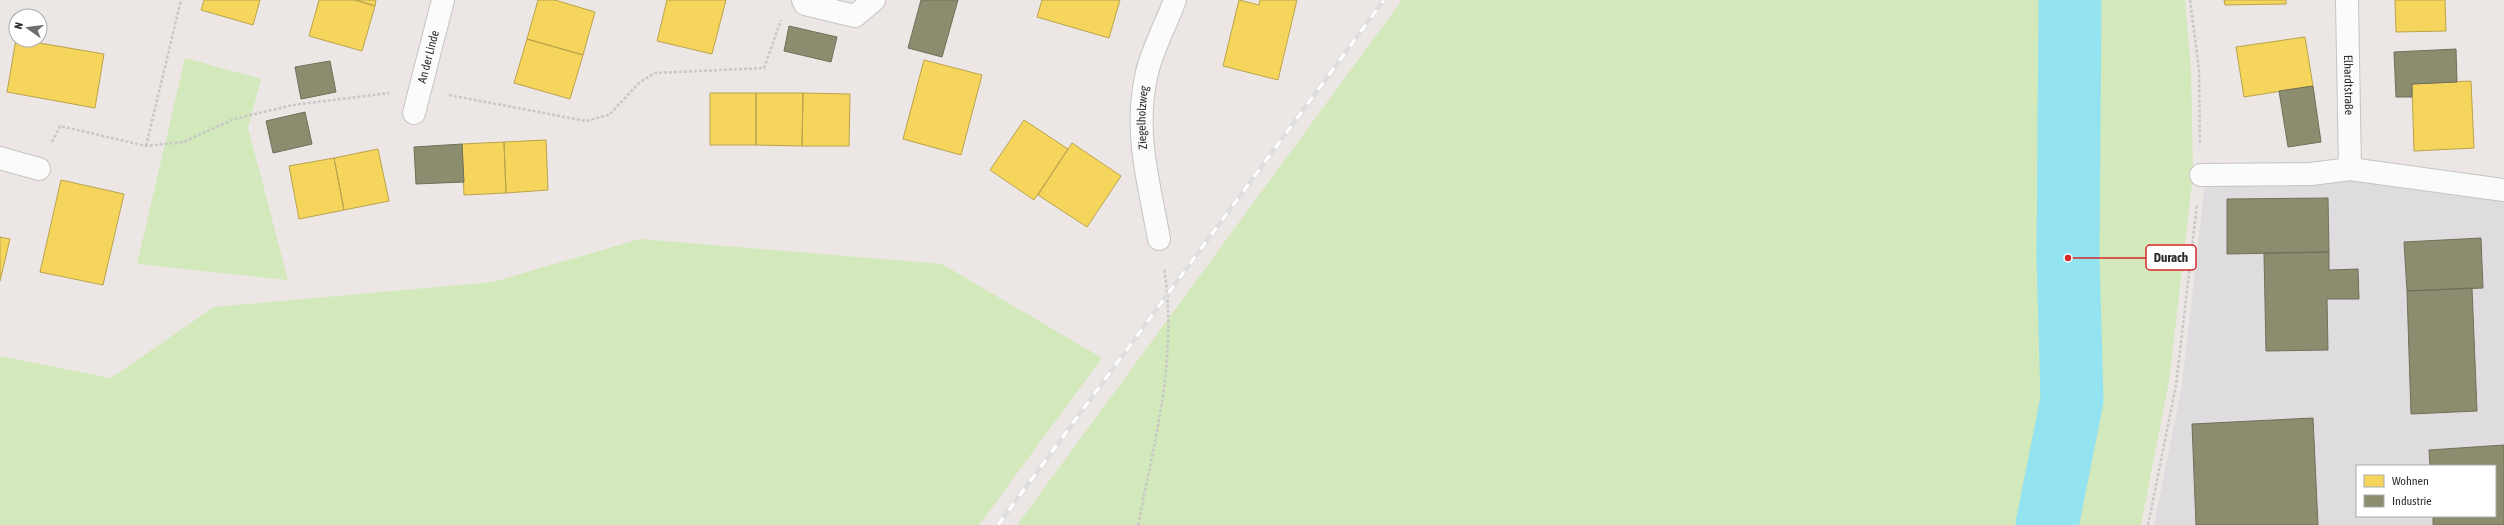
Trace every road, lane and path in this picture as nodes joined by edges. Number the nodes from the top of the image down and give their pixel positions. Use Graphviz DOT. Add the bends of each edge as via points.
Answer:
graph roads {
  1 [pos="181,0"];
  2 [pos="443,0"];
  3 [pos="803,0"];
  4 [pos="874,0"];
  5 [pos="1174,0"];
  6 [pos="2190,0"];
  7 [pos="2347,0"];
  8 [pos="784,14"];
  9 [pos="421,90"];
  10 [pos="414,113"];
  11 [pos="146,146"];
  12 [pos="0,158"];
  13 [pos="2350,169"];
  14 [pos="39,170"];
  15 [pos="2201,176"];
  16 [pos="2504,190"];
  17 [pos="1159,239"];
  18 [pos="1138,525"];
  19 [pos="2148,525"];
  1 -- 11 [label="path"];
  2 -- 9 [label="street, An der Linde"];
  3 -- 4 [label="street" via="805,4 855,16"];
  5 -- 17 [label="street, Ziegelholzweg" via="1146,76 1141,112 1140,136"];
  6 -- 15 [label="path" via="2199,70"];
  7 -- 13 [label="street, Elhardtstraße"];
  8 -- 9 [label="path" via="764,68 655,73 640,82 609,115 586,121"];
  9 -- 10 [label="street, An der Linde"];
  9 -- 11 [label="path" via="293,105 234,118 183,142"];
  11 -- 14 [label="path" via="60,126"];
  12 -- 14 [label="street"];
  13 -- 15 [label="street" via="2311,174"];
  13 -- 16 [label="street"];
  15 -- 19 [label="path" via="2176,385"];
  17 -- 18 [label="path" via="1168,294 1170,330 1166,382"];
}
